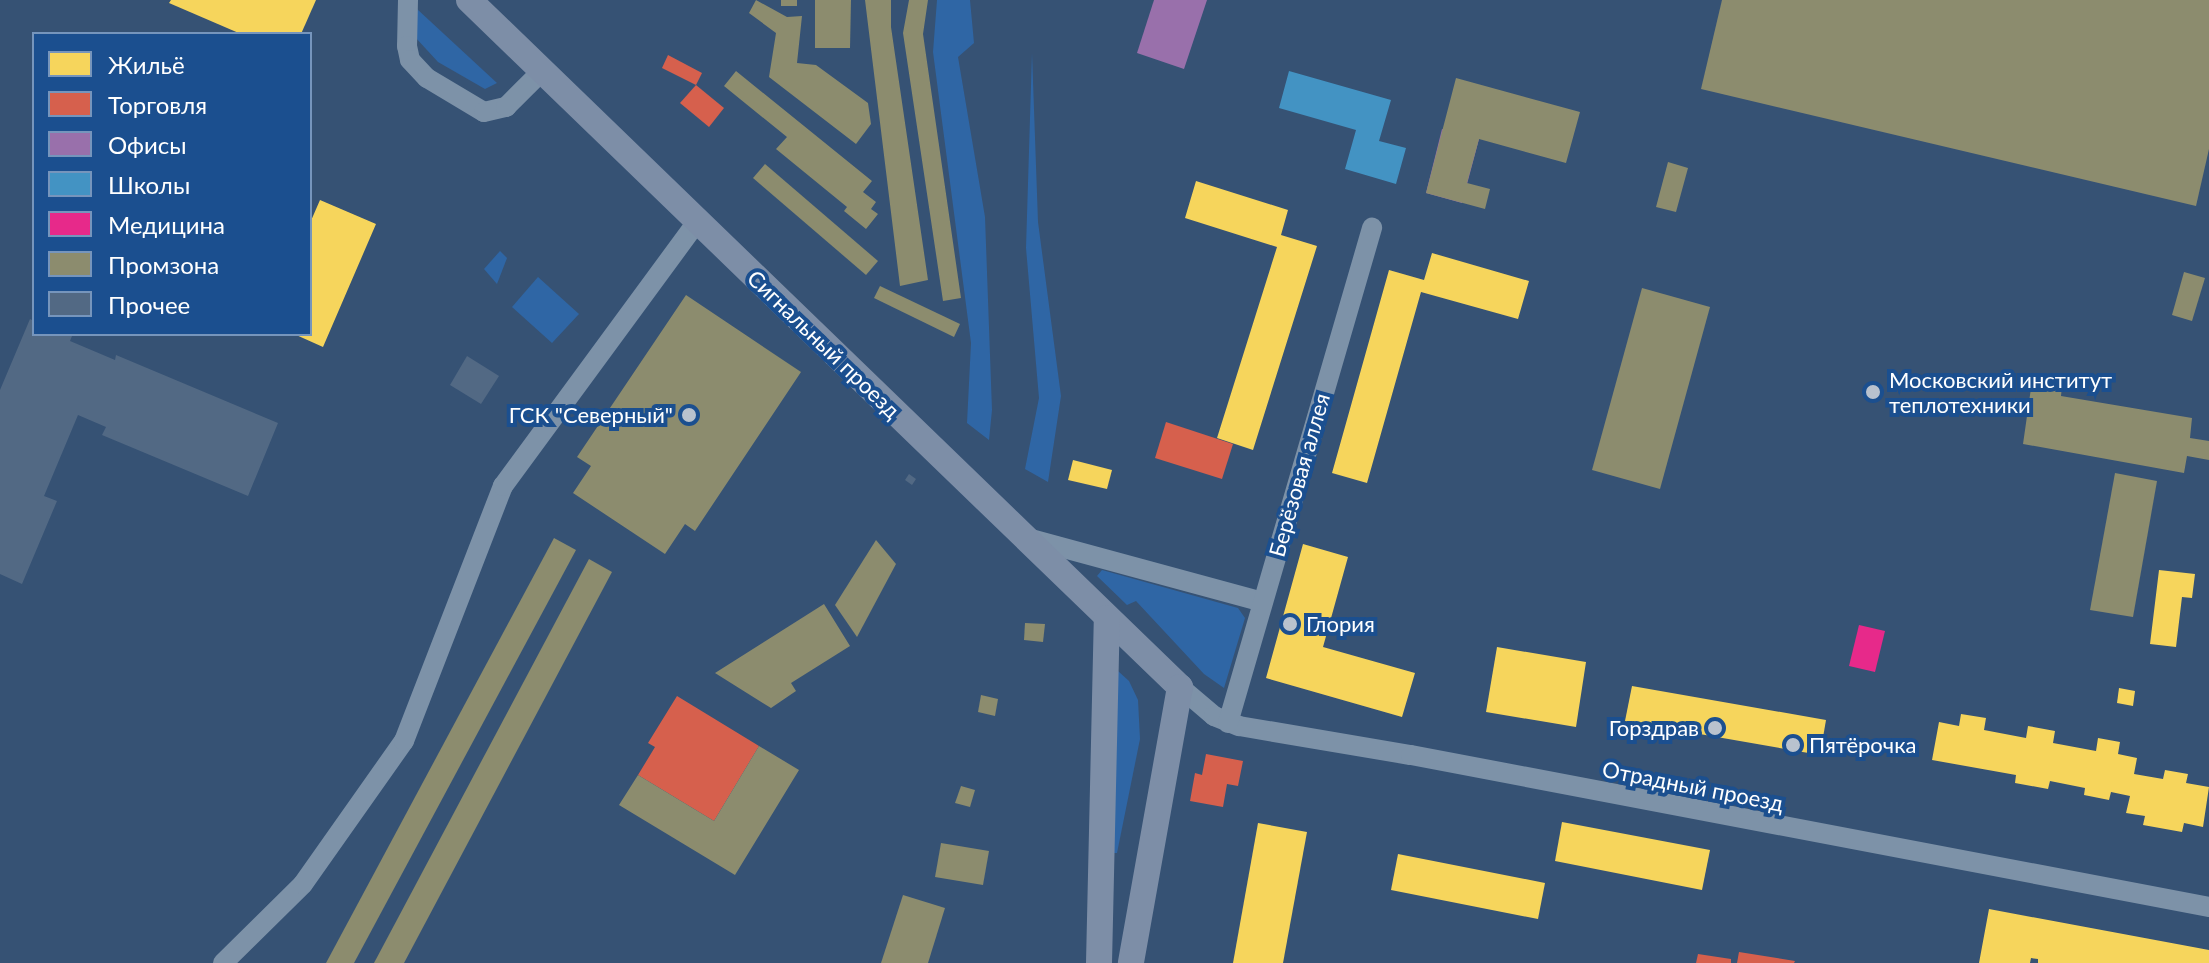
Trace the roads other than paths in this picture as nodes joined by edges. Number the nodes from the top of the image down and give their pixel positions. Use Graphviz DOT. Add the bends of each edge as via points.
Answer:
graph roads {
  1 [pos="408,0"];
  2 [pos="469,0"];
  3 [pos="541,72"];
  4 [pos="697,222"];
  5 [pos="1372,228"];
  6 [pos="1027,538"];
  7 [pos="1262,602"];
  8 [pos="1107,618"];
  9 [pos="1180,687"];
  10 [pos="1228,723"];
  11 [pos="2209,907"];
  12 [pos="223,963"];
  13 [pos="1099,963"];
  14 [pos="1131,963"];
  1 -- 3 [label="street" via="410,60 427,78 484,112 506,107"];
  2 -- 3 [label="main road, Сигнальный проезд"];
  3 -- 4 [label="main road, Сигнальный проезд"];
  4 -- 6 [label="main road, Сигнальный проезд"];
  4 -- 12 [label="street" via="503,486 404,741 303,884"];
  5 -- 7 [label="street, Берёзовая аллея"];
  6 -- 7 [label="street"];
  6 -- 8 [label="main road, Сигнальный проезд"];
  7 -- 10 [label="street, Берёзовая аллея"];
  8 -- 9 [label="main road, Сигнальный проезд"];
  8 -- 13 [label="main road"];
  9 -- 10 [label="street, Отрадный проезд"];
  9 -- 14 [label="main road"];
  10 -- 11 [label="street, Отрадный проезд"];
}
